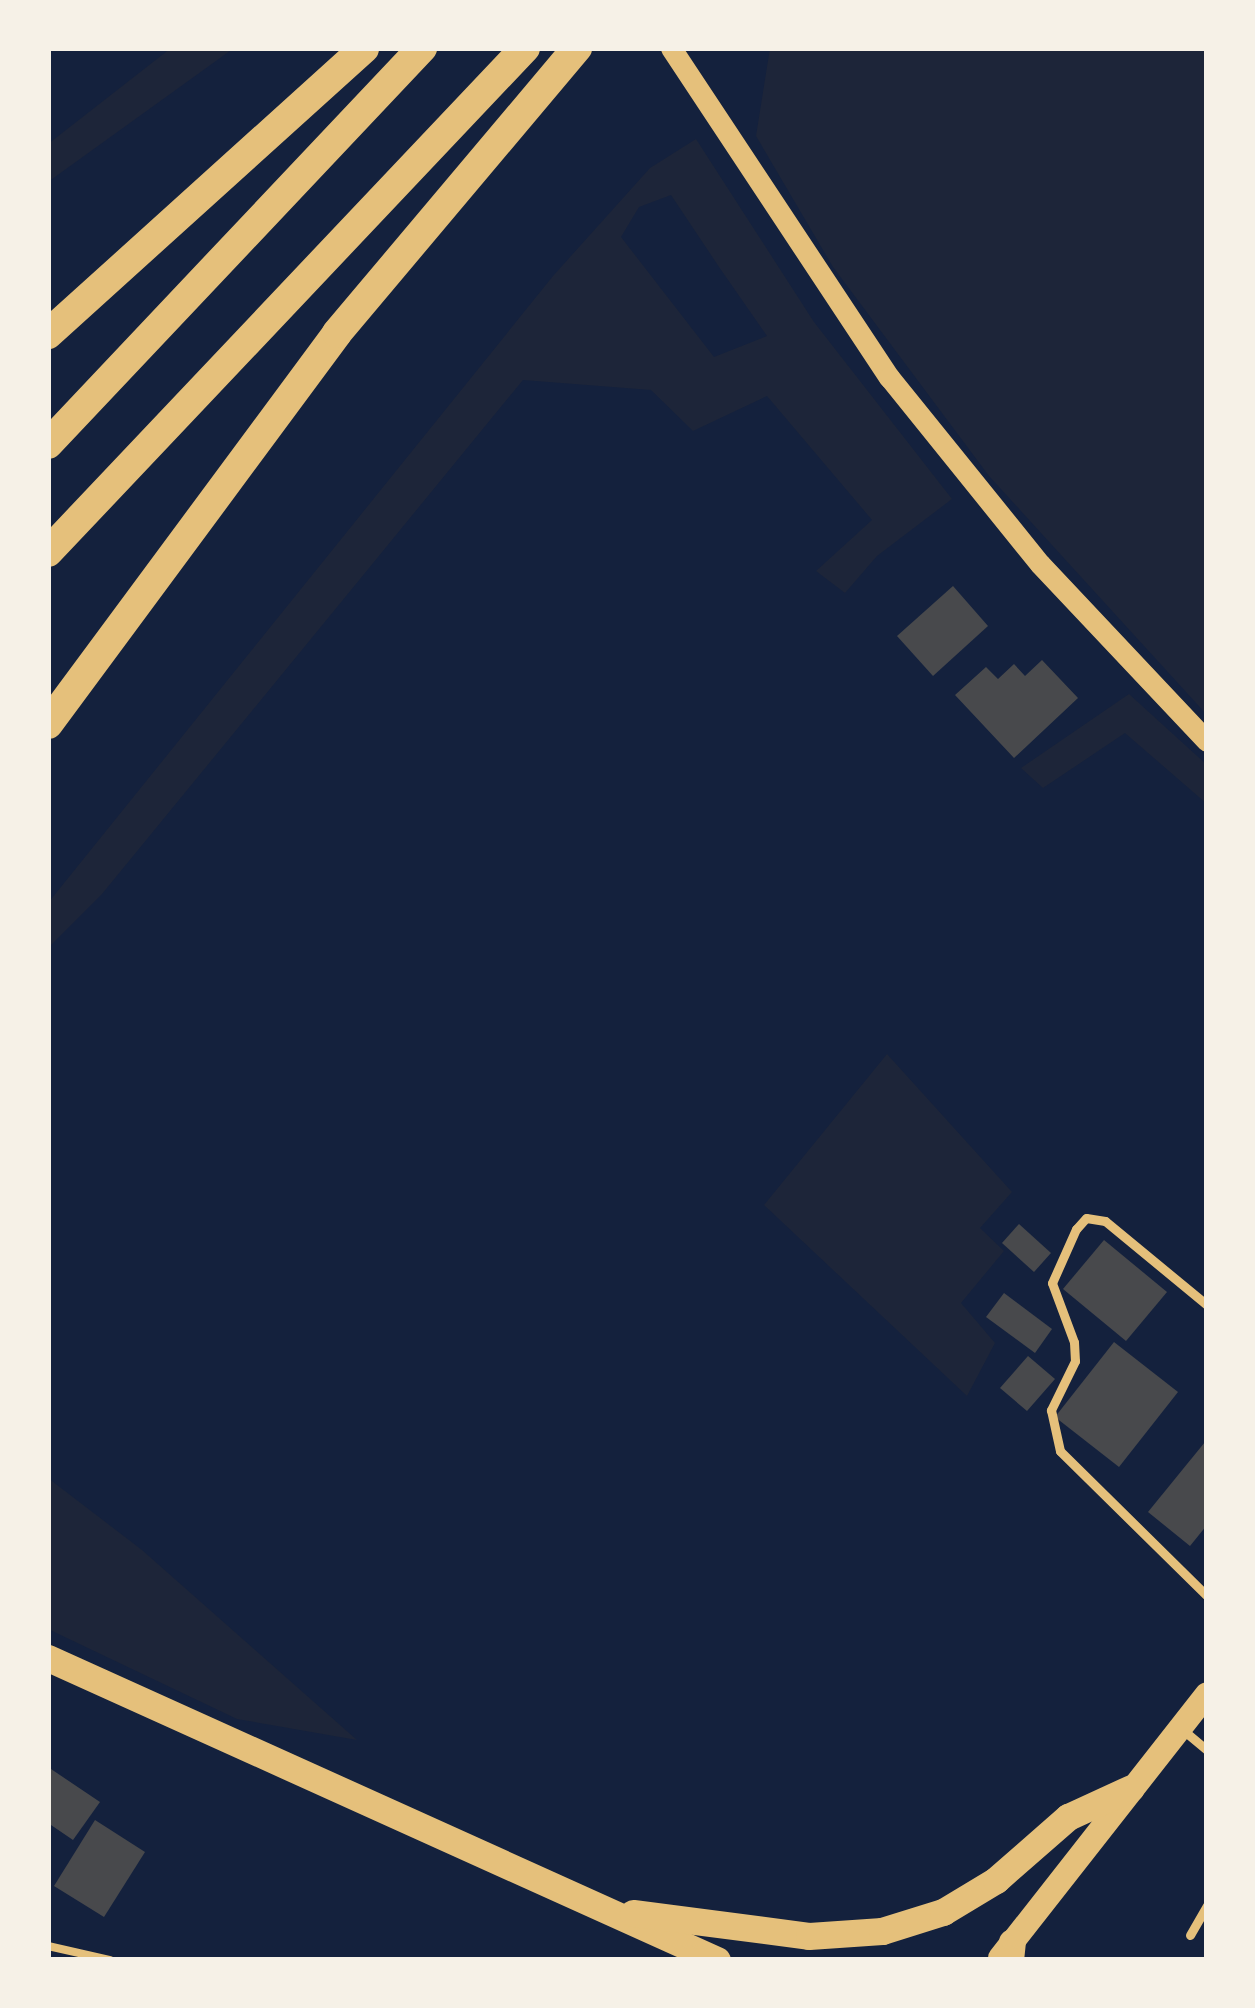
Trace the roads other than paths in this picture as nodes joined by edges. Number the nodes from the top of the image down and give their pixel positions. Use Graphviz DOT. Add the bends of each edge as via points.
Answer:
graph roads {
  1 [pos="364,48"];
  2 [pos="422,48"];
  3 [pos="524,48"];
  4 [pos="577,48"];
  5 [pos="671,48"];
  6 [pos="48,334"];
  7 [pos="48,444"];
  8 [pos="48,552"];
  9 [pos="48,724"];
  10 [pos="1207,741"];
  11 [pos="1207,1305"];
  12 [pos="1207,1596"];
  13 [pos="48,1662"];
  14 [pos="1207,1694"];
  15 [pos="1180,1727"];
  16 [pos="1207,1750"];
  17 [pos="1131,1788"];
  18 [pos="1207,1905"];
  19 [pos="614,1911"];
  20 [pos="1190,1935"];
  21 [pos="1007,1954"];
  22 [pos="717,1960"];
  1 -- 6 [label="highway"];
  2 -- 7 [label="highway"];
  3 -- 8 [label="highway"];
  4 -- 9 [label="highway" via="352,314"];
  5 -- 10 [label="street" via="889,377 1040,564"];
  11 -- 12 [label="lane" via="1106,1221 1086,1218 1052,1282 1075,1361 1051,1410 1060,1451"];
  13 -- 19 [label="main road"];
  14 -- 15 [label="main road"];
  15 -- 16 [label="lane"];
  15 -- 17 [label="main road"];
  17 -- 19 [label="main road" via="1068,1817 996,1880 943,1912 882,1931 809,1936"];
  17 -- 21 [label="main road"];
  18 -- 20 [label="lane"];
  19 -- 22 [label="main road"];
}
